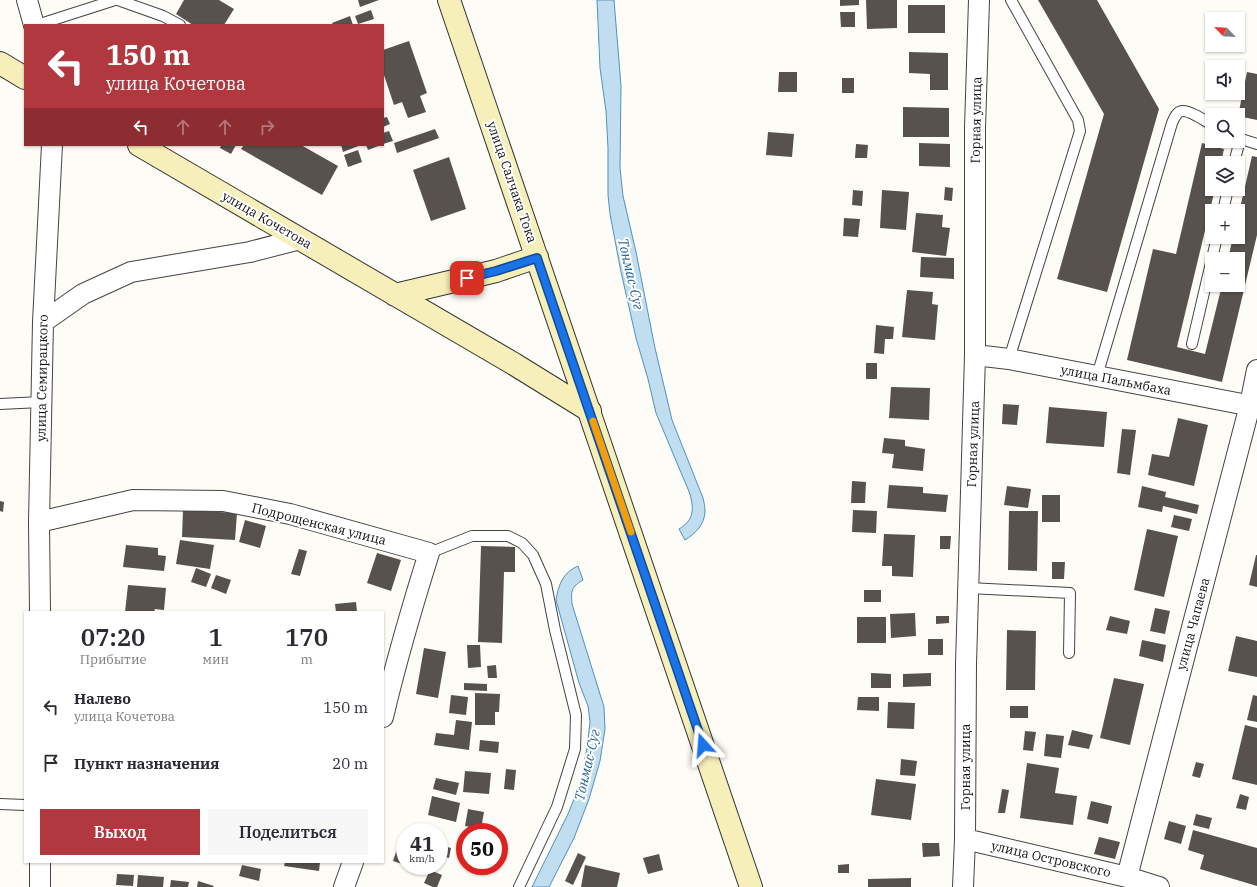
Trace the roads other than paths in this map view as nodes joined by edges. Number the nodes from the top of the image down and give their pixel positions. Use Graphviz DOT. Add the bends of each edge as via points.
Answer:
graph roads {
  1 [pos="26,0"];
  2 [pos="116,0"];
  3 [pos="449,0"];
  4 [pos="979,0"];
  5 [pos="1012,0"];
  6 [pos="36,24"];
  7 [pos="39,24"];
  8 [pos="178,24"];
  9 [pos="0,63"];
  10 [pos="24,77"];
  11 [pos="1205,121"];
  12 [pos="1245,141"];
  13 [pos="1257,144"];
  14 [pos="52,146"];
  15 [pos="141,146"];
  16 [pos="300,239"];
  17 [pos="1215,244"];
  18 [pos="537,258"];
  19 [pos="395,295"];
  20 [pos="43,322"];
  21 [pos="1192,344"];
  22 [pos="976,355"];
  23 [pos="1009,359"];
  24 [pos="1257,370"];
  25 [pos="1097,376"];
  26 [pos="41,402"];
  27 [pos="0,404"];
  28 [pos="1254,406"];
  29 [pos="590,411"];
  30 [pos="39,522"];
  31 [pos="429,553"];
  32 [pos="969,588"];
  33 [pos="40,611"];
  34 [pos="1069,653"];
  35 [pos="384,713"];
  36 [pos="0,804"];
  37 [pos="24,805"];
  38 [pos="965,839"];
  39 [pos="40,863"];
  40 [pos="353,863"];
  41 [pos="1127,877"];
  42 [pos="40,887"];
  43 [pos="344,887"];
  44 [pos="519,887"];
  45 [pos="751,887"];
  46 [pos="963,887"];
  47 [pos="1159,887"];
  1 -- 6 [label="street"];
  2 -- 7 [label="lane"];
  2 -- 8 [label="lane"];
  3 -- 18 [label="main road, улица Салчака Тока"];
  4 -- 22 [label="street, Горная улица"];
  5 -- 23 [label="lane" via="1078,120 1080,131"];
  9 -- 10 [label="main road"];
  11 -- 25 [label="lane" via="1190,112 1182,111 1176,115 1172,123"];
  12 -- 13 [label="lane"];
  14 -- 20 [label="street, улица Семирацкого"];
  15 -- 16 [label="main road, улица Кочетова"];
  16 -- 19 [label="main road, улица Кочетова"];
  16 -- 20 [label="street" via="250,252 131,272 83,294"];
  17 -- 21 [label="lane"];
  18 -- 19 [label="main road" via="496,271"];
  18 -- 29 [label="main road, улица Салчака Тока"];
  19 -- 29 [label="main road, улица Кочетова"];
  20 -- 26 [label="street, улица Семирацкого"];
  22 -- 23 [label="street, улица Пальмбаха"];
  22 -- 32 [label="street, Горная улица"];
  23 -- 25 [label="street, улица Пальмбаха"];
  24 -- 28 [label="street, улица Чапаева"];
  25 -- 28 [label="street, улица Пальмбаха"];
  26 -- 27 [label="lane"];
  26 -- 30 [label="street, улица Семирацкого"];
  28 -- 41 [label="street, улица Чапаева"];
  29 -- 45 [label="main road, улица Салчака Тока"];
  30 -- 31 [label="street, Подрощенская улица" via="133,500 223,501 290,514"];
  30 -- 33 [label="street, улица Семирацкого"];
  31 -- 35 [label="street"];
  31 -- 44 [label="lane" via="472,536 508,536 522,543 533,555 546,584 576,715 575,749 557,807"];
  32 -- 34 [label="lane" via="1070,593"];
  32 -- 38 [label="street, Горная улица"];
  36 -- 37 [label="lane"];
  38 -- 41 [label="street, улица Островского"];
  38 -- 46 [label="street, Горная улица"];
  39 -- 42 [label="street"];
  40 -- 43 [label="street"];
  41 -- 47 [label="street, улица Островского"];
}
